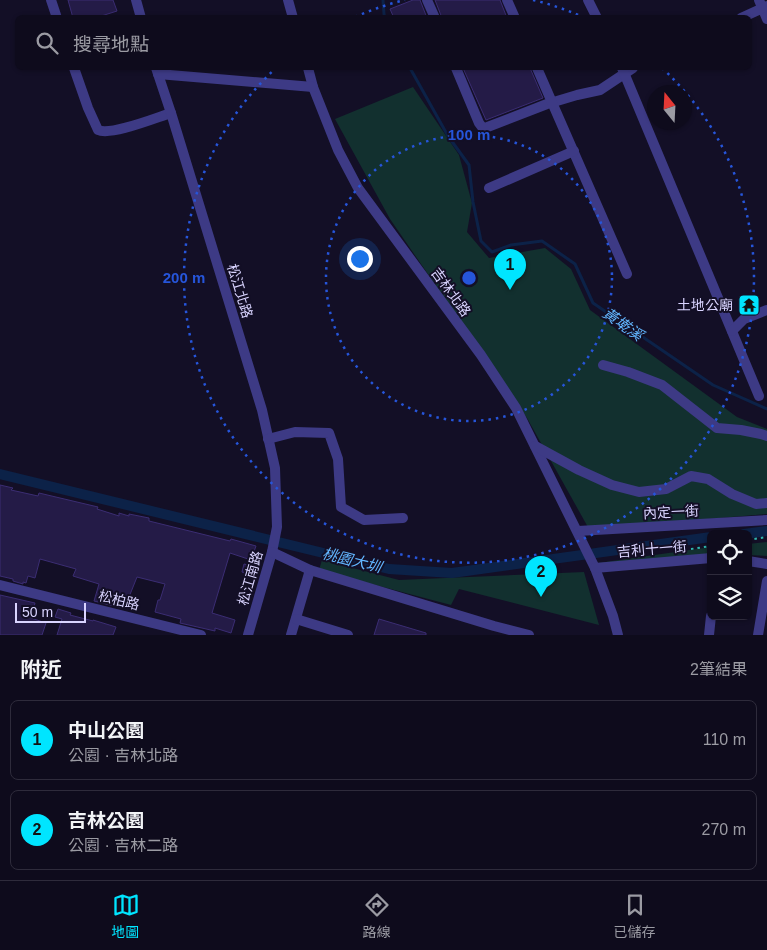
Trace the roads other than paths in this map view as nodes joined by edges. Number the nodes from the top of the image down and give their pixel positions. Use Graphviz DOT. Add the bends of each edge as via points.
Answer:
graph roads {
  1 [pos="51,0"];
  2 [pos="136,0"];
  3 [pos="288,0"];
  4 [pos="427,0"];
  5 [pos="507,0"];
  6 [pos="588,0"];
  7 [pos="763,5"];
  8 [pos="56,15"];
  9 [pos="140,15"];
  10 [pos="292,15"];
  11 [pos="434,15"];
  12 [pos="514,15"];
  13 [pos="596,15"];
  14 [pos="746,15"];
  15 [pos="767,19"];
  16 [pos="75,70"];
  17 [pos="309,70"];
  18 [pos="457,70"];
  19 [pos="538,70"];
  20 [pos="626,70"];
  21 [pos="627,70"];
  22 [pos="157,71"];
  23 [pos="313,87"];
  24 [pos="553,102"];
  25 [pos="171,113"];
  26 [pos="574,151"];
  27 [pos="489,188"];
  28 [pos="627,274"];
  29 [pos="767,310"];
  30 [pos="732,332"];
  31 [pos="603,365"];
  32 [pos="760,396"];
  33 [pos="767,436"];
  34 [pos="268,439"];
  35 [pos="535,446"];
  36 [pos="767,503"];
  37 [pos="403,518"];
  38 [pos="767,520"];
  39 [pos="277,527"];
  40 [pos="578,531"];
  41 [pos="272,550"];
  42 [pos="707,558"];
  43 [pos="752,562"];
  44 [pos="593,564"];
  45 [pos="767,564"];
  46 [pos="310,570"];
  47 [pos="767,581"];
  48 [pos="0,585"];
  49 [pos="764,611"];
  50 [pos="296,619"];
  51 [pos="711,620"];
  52 [pos="493,631"];
  53 [pos="202,635"];
  54 [pos="248,635"];
  55 [pos="291,635"];
  56 [pos="348,635"];
  57 [pos="529,635"];
  58 [pos="618,635"];
  59 [pos="709,635"];
  60 [pos="758,635"];
  1 -- 8 [label="street"];
  2 -- 9 [label="street"];
  3 -- 10 [label="street"];
  4 -- 11 [label="street"];
  5 -- 12 [label="street"];
  6 -- 13 [label="street"];
  7 -- 14 [label="street"];
  7 -- 15 [label="street"];
  16 -- 25 [label="street" via="88,108 102,132"];
  17 -- 23 [label="street, 吉林北路"];
  18 -- 24 [label="street" via="479,123 485,128"];
  19 -- 24 [label="street"];
  20 -- 24 [label="street" via="600,90"];
  21 -- 30 [label="street"];
  22 -- 23 [label="street"];
  22 -- 25 [label="street, 松江北路"];
  23 -- 35 [label="street, 吉林北路" via="338,150 358,188 481,355 516,408"];
  24 -- 26 [label="street"];
  25 -- 34 [label="street, 松江北路"];
  26 -- 27 [label="street"];
  26 -- 28 [label="street"];
  29 -- 30 [label="street" via="744,320"];
  30 -- 32 [label="street"];
  31 -- 33 [label="street" via="662,385 717,428"];
  34 -- 37 [label="street" via="296,432 329,434 338,459 341,507 364,520"];
  34 -- 39 [label="street, 松江北路" via="275,468"];
  35 -- 36 [label="street" via="612,485 639,492 666,489 691,476 708,479 756,504"];
  35 -- 40 [label="street, 吉林北路"];
  38 -- 40 [label="street, 內定一街"];
  39 -- 41 [label="street, 松江南路"];
  40 -- 44 [label="street, 吉林北路"];
  41 -- 46 [label="street"];
  41 -- 54 [label="street, 松江南路"];
  42 -- 44 [label="street, 吉利十一街"];
  43 -- 45 [label="street"];
  44 -- 58 [label="street, 吉林北路"];
  46 -- 50 [label="street"];
  46 -- 52 [label="street"];
  47 -- 49 [label="street"];
  48 -- 53 [label="street, 松柏路"];
  49 -- 60 [label="street"];
  50 -- 55 [label="street"];
  50 -- 56 [label="street"];
  51 -- 59 [label="street"];
  52 -- 57 [label="street"];
}
